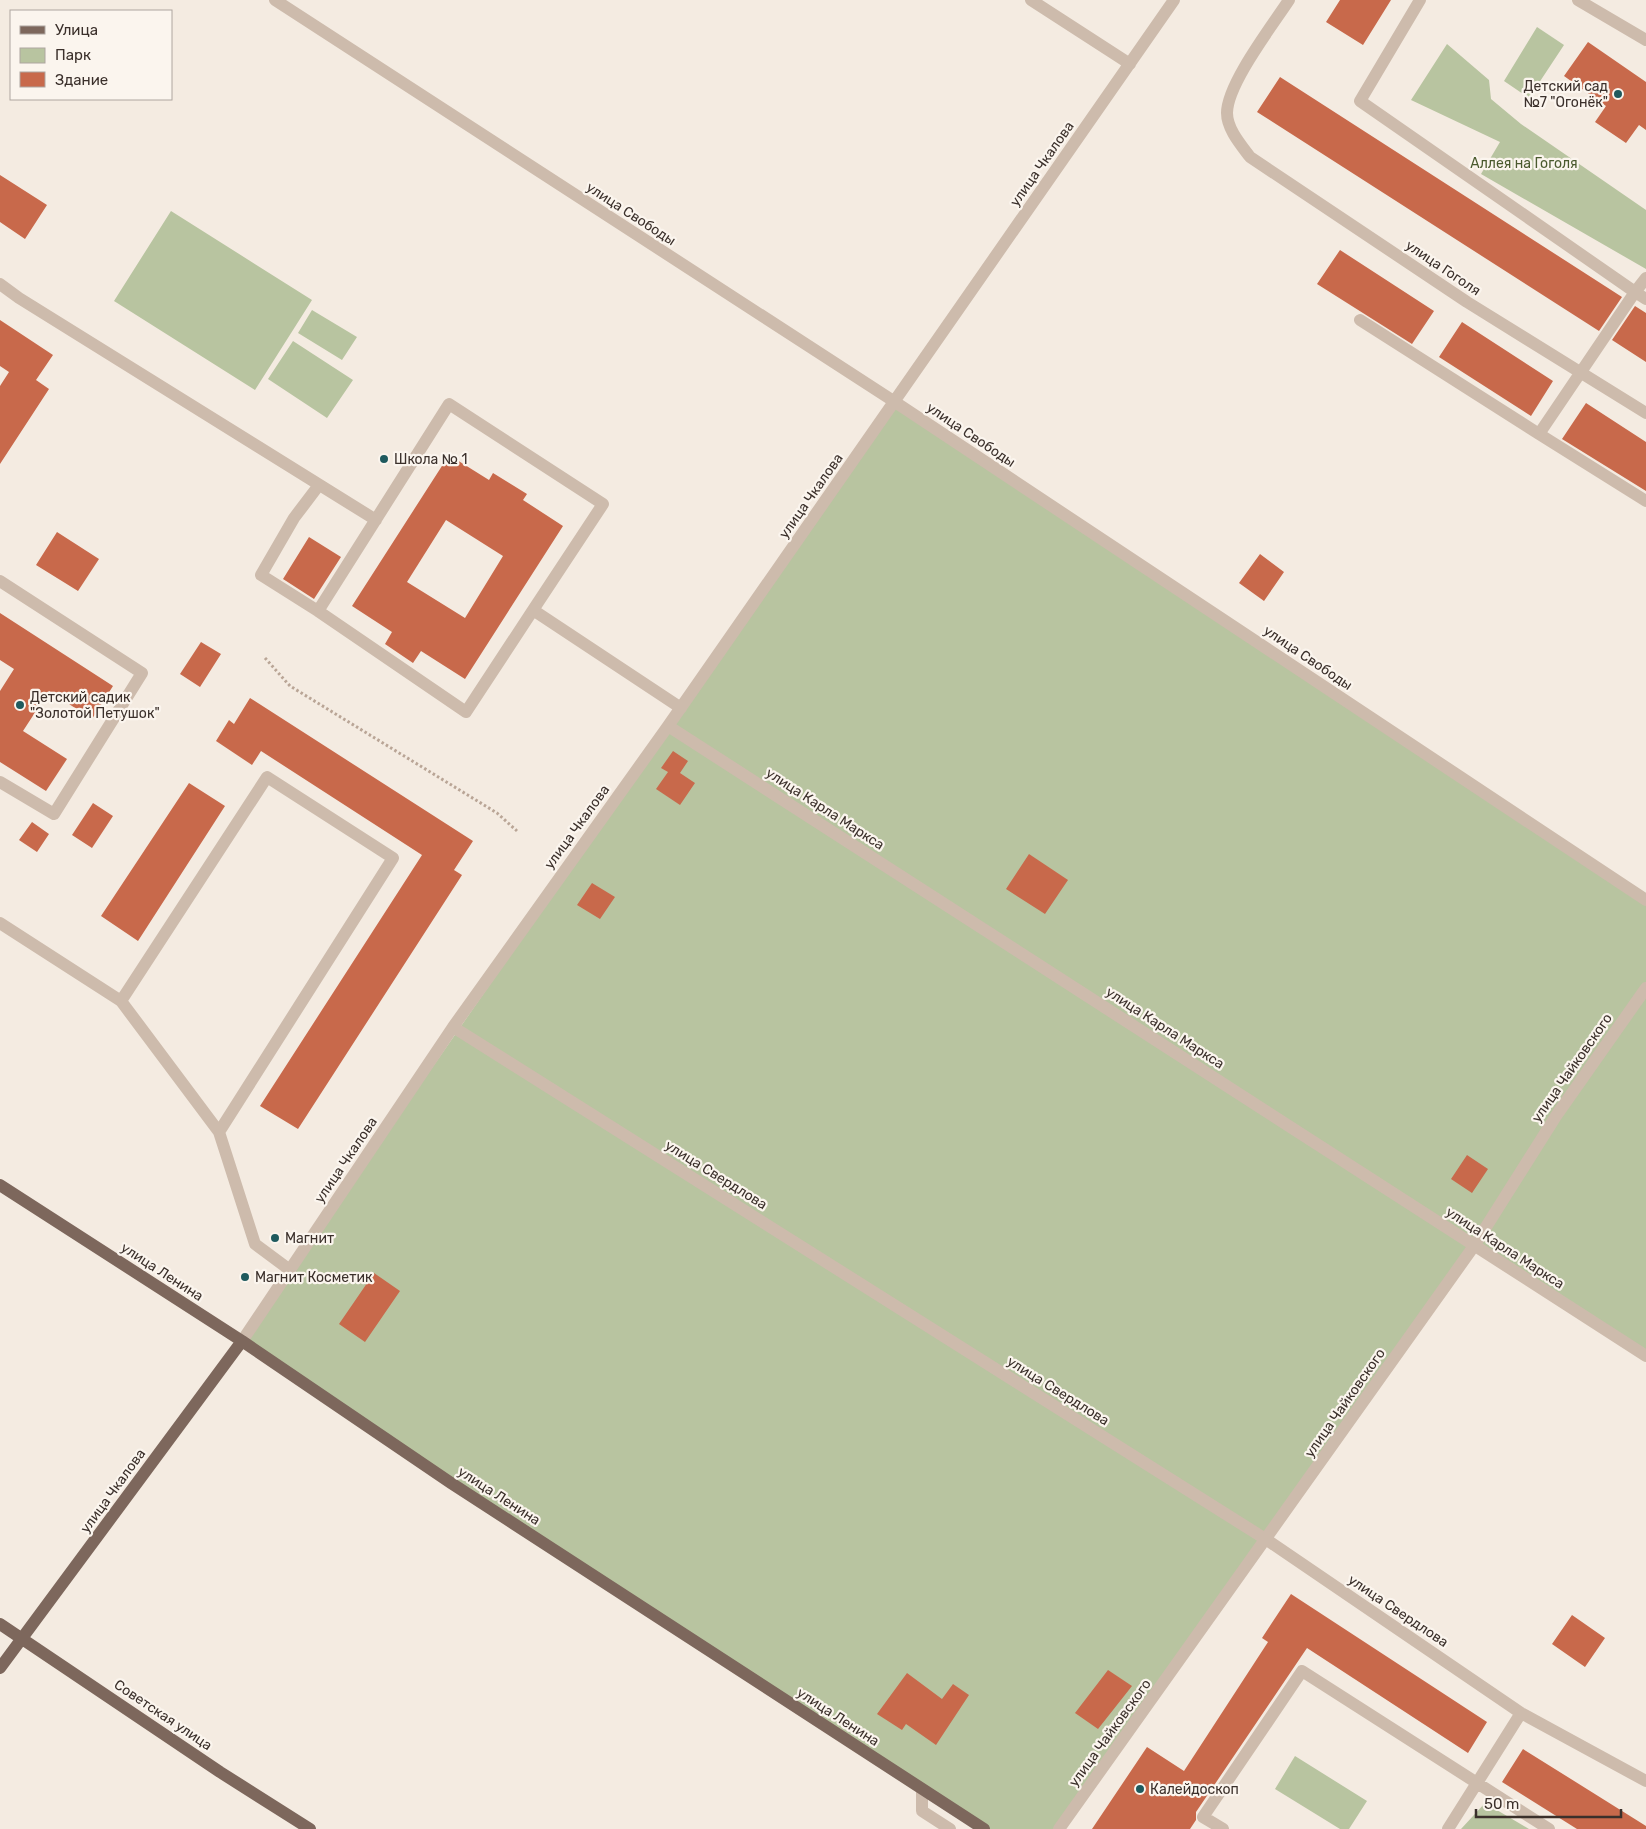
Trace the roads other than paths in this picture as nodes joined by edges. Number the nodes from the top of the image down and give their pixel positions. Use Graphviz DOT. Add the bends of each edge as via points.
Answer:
graph roads {
  1 [pos="275,0"];
  2 [pos="1031,0"];
  3 [pos="1174,0"];
  4 [pos="1289,0"];
  5 [pos="1420,0"];
  6 [pos="1578,0"];
  7 [pos="1646,40"];
  8 [pos="1130,64"];
  9 [pos="1646,278"];
  10 [pos="0,284"];
  11 [pos="1641,296"];
  12 [pos="1360,320"];
  13 [pos="1580,372"];
  14 [pos="894,402"];
  15 [pos="1646,413"];
  16 [pos="1539,434"];
  17 [pos="319,485"];
  18 [pos="1646,501"];
  19 [pos="376,520"];
  20 [pos="0,581"];
  21 [pos="533,610"];
  22 [pos="318,611"];
  23 [pos="681,708"];
  24 [pos="668,726"];
  25 [pos="0,782"];
  26 [pos="1646,900"];
  27 [pos="0,924"];
  28 [pos="1646,988"];
  29 [pos="121,1001"];
  30 [pos="453,1027"];
  31 [pos="219,1132"];
  32 [pos="0,1185"];
  33 [pos="1474,1246"];
  34 [pos="290,1270"];
  35 [pos="242,1341"];
  36 [pos="1646,1356"];
  37 [pos="1266,1540"];
  38 [pos="0,1624"];
  39 [pos="23,1639"];
  40 [pos="0,1668"];
  41 [pos="1521,1712"];
  42 [pos="1646,1781"];
  43 [pos="1477,1783"];
  44 [pos="922,1790"];
  45 [pos="310,1829"];
  46 [pos="950,1829"];
  47 [pos="984,1829"];
  48 [pos="1059,1829"];
  49 [pos="1223,1829"];
  50 [pos="1448,1829"];
  51 [pos="1549,1829"];
  1 -- 14 [label="street, улица Свободы"];
  2 -- 8 [label="street"];
  3 -- 8 [label="street, улица Чкалова"];
  4 -- 13 [label="street, улица Гоголя" via="1234,86 1227,114 1234,135 1250,157 1467,302"];
  5 -- 11 [label="street" via="1360,101"];
  6 -- 7 [label="street"];
  8 -- 14 [label="street, улица Чкалова"];
  9 -- 11 [label="street"];
  10 -- 17 [label="street"];
  11 -- 13 [label="street"];
  12 -- 16 [label="street"];
  13 -- 15 [label="street, улица Гоголя"];
  13 -- 16 [label="street"];
  14 -- 23 [label="street, улица Чкалова"];
  14 -- 26 [label="street, улица Свободы"];
  16 -- 18 [label="street"];
  17 -- 19 [label="street"];
  17 -- 22 [label="street" via="294,518 262,574"];
  19 -- 21 [label="street" via="449,404 603,504"];
  19 -- 22 [label="street"];
  20 -- 25 [label="street" via="142,674 54,814"];
  21 -- 22 [label="street" via="466,712"];
  21 -- 23 [label="street"];
  23 -- 24 [label="street, улица Чкалова"];
  24 -- 30 [label="street, улица Чкалова"];
  24 -- 33 [label="street, улица Карла Маркса"];
  27 -- 29 [label="street"];
  28 -- 33 [label="street, улица Чайковского" via="1556,1116"];
  29 -- 31 [label="street"];
  29 -- 31 [label="street" via="267,777 393,858"];
  30 -- 34 [label="street, улица Чкалова"];
  30 -- 37 [label="street, улица Свердлова"];
  31 -- 34 [label="street" via="254,1244"];
  32 -- 35 [label="main road, улица Ленина"];
  33 -- 36 [label="street, улица Карла Маркса"];
  33 -- 37 [label="street, улица Чайковского"];
  34 -- 35 [label="street, улица Чкалова"];
  35 -- 39 [label="main road, улица Чкалова"];
  35 -- 44 [label="main road, улица Ленина" via="459,1489"];
  37 -- 41 [label="street, улица Свердлова"];
  37 -- 48 [label="street, улица Чайковского"];
  38 -- 39 [label="main road, Советская улица"];
  39 -- 40 [label="main road, улица Чкалова"];
  39 -- 45 [label="main road, Советская улица"];
  41 -- 42 [label="street, улица Свердлова"];
  41 -- 43 [label="street"];
  43 -- 49 [label="street" via="1302,1671 1203,1817"];
  43 -- 50 [label="street"];
  43 -- 51 [label="street"];
  44 -- 46 [label="street" via="922,1811"];
  44 -- 47 [label="main road, улица Ленина"];
}
